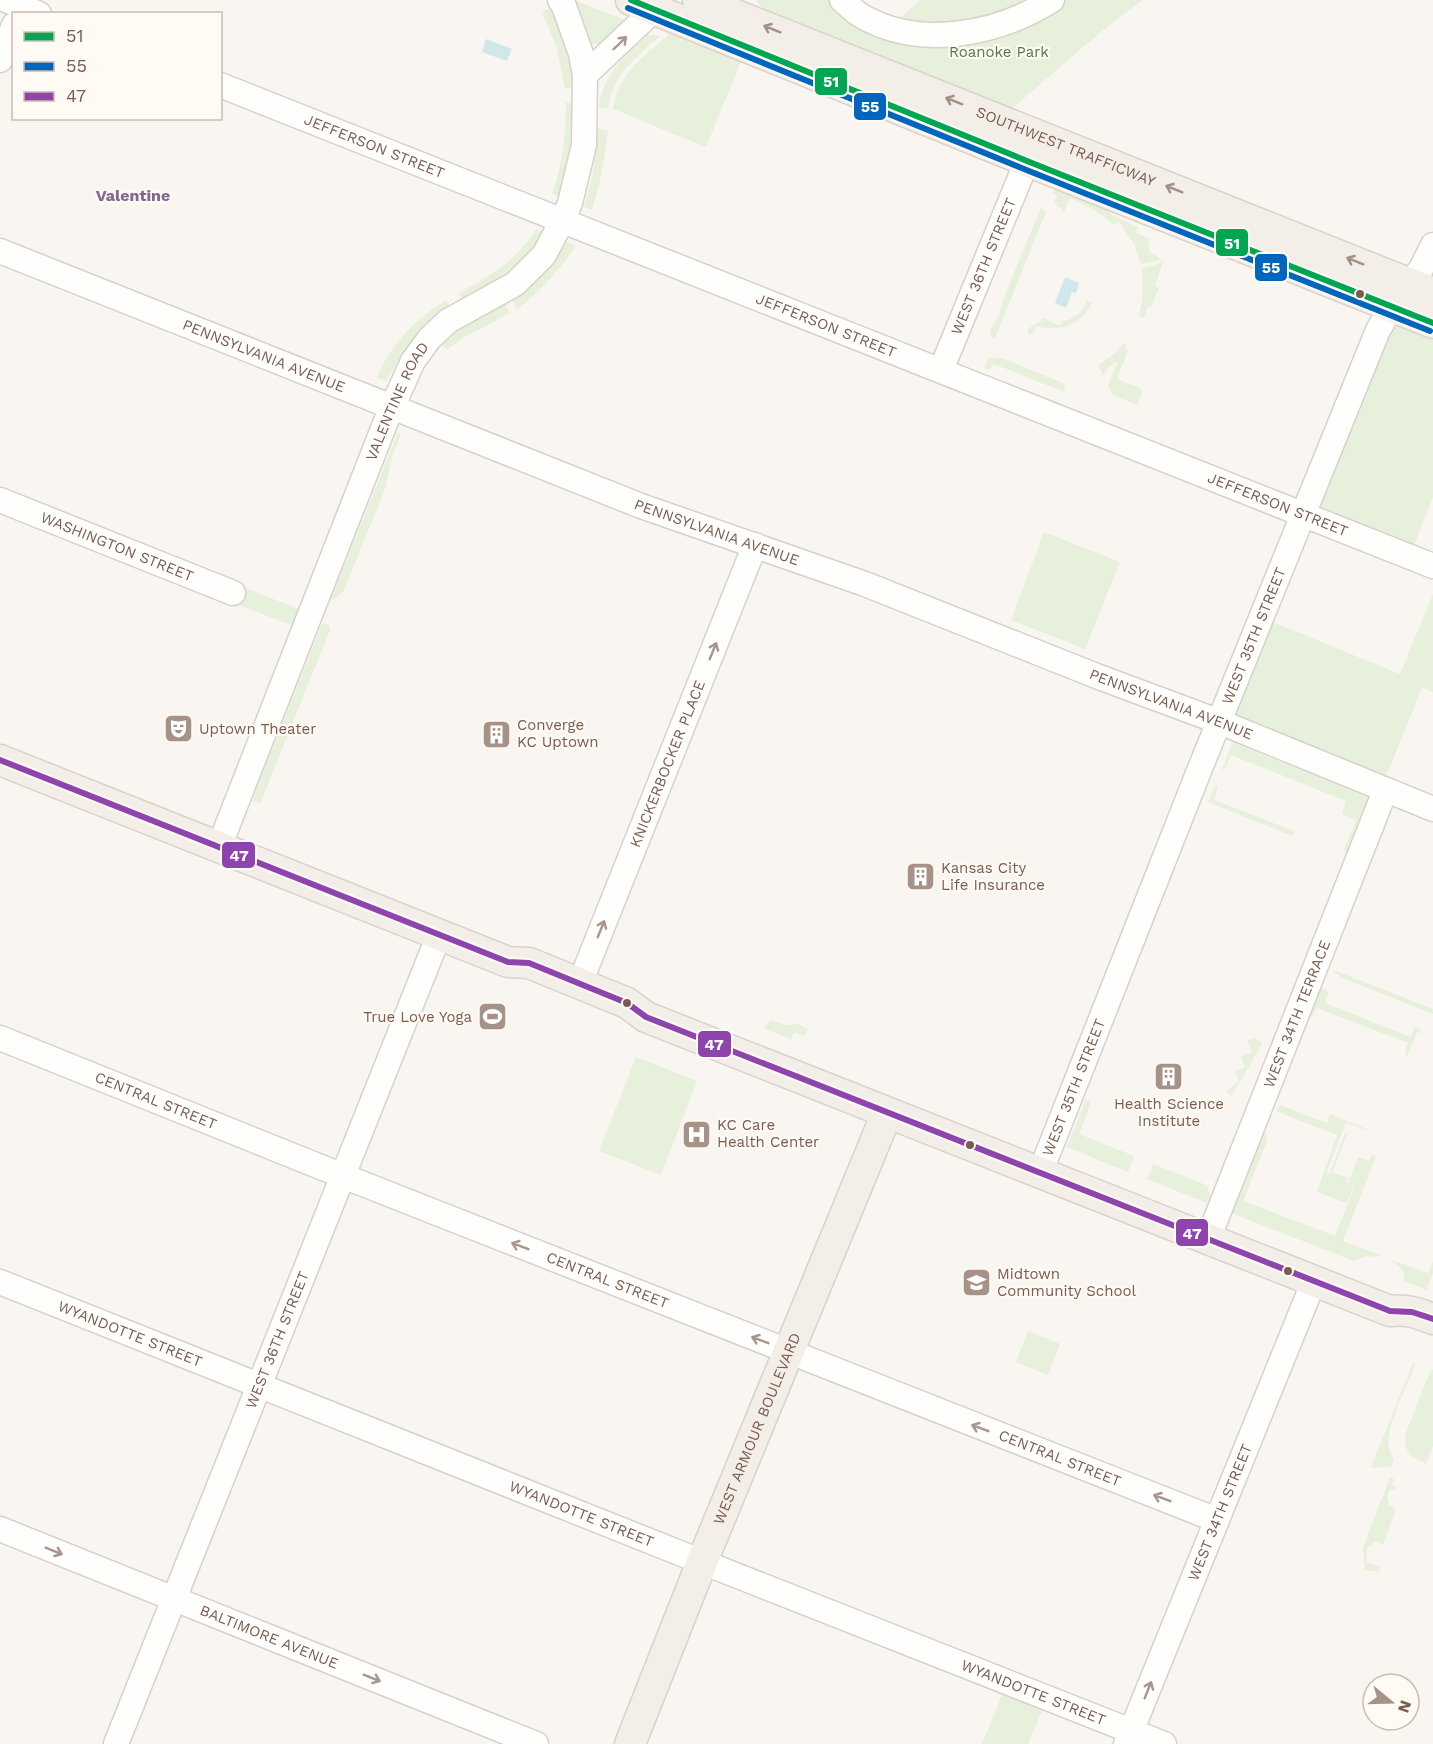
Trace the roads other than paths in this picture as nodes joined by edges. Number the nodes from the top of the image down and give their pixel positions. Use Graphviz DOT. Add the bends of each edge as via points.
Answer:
graph roads {
  1 [pos="560,0"];
  2 [pos="698,0"];
  3 [pos="842,0"];
  4 [pos="1052,0"];
  5 [pos="643,5"];
  6 [pos="740,8"];
  7 [pos="12,30"];
  8 [pos="0,60"];
  9 [pos="585,75"];
  10 [pos="222,86"];
  11 [pos="1027,161"];
  12 [pos="562,221"];
  13 [pos="1433,245"];
  14 [pos="0,251"];
  15 [pos="1421,288"];
  16 [pos="1392,307"];
  17 [pos="1433,323"];
  18 [pos="941,370"];
  19 [pos="392,406"];
  20 [pos="0,500"];
  21 [pos="1303,514"];
  22 [pos="755,545"];
  23 [pos="1433,566"];
  24 [pos="233,592"];
  25 [pos="1220,722"];
  26 [pos="0,760"];
  27 [pos="1385,790"];
  28 [pos="1433,809"];
  29 [pos="219,847"];
  30 [pos="439,935"];
  31 [pos="508,962"];
  32 [pos="580,983"];
  33 [pos="646,1017"];
  34 [pos="0,1038"];
  35 [pos="888,1113"];
  36 [pos="1040,1173"];
  37 [pos="343,1176"];
  38 [pos="1208,1239"];
  39 [pos="1314,1281"];
  40 [pos="0,1282"];
  41 [pos="1390,1311"];
  42 [pos="1433,1319"];
  43 [pos="1433,1338"];
  44 [pos="789,1351"];
  45 [pos="259,1386"];
  46 [pos="1217,1520"];
  47 [pos="0,1529"];
  48 [pos="702,1562"];
  49 [pos="173,1598"];
  50 [pos="1128,1737"];
  51 [pos="116,1744"];
  52 [pos="536,1744"];
  53 [pos="630,1744"];
  54 [pos="1164,1744"];
  1 -- 9 [label="street, VALENTINE ROAD"];
  2 -- 6 [label="main road, SOUTHWEST TRAFFICWAY"];
  3 -- 4 [label="street" via="884,26 942,36 1009,21"];
  9 -- 5 [label="street, one-way"];
  5 -- 11 [label="main road, SOUTHWEST TRAFFICWAY"];
  15 -- 6 [label="main road, SOUTHWEST TRAFFICWAY, one-way"];
  7 -- 8 [label="street"];
  9 -- 12 [label="street, VALENTINE ROAD" via="584,145"];
  10 -- 12 [label="street, JEFFERSON STREET"];
  11 -- 16 [label="main road, SOUTHWEST TRAFFICWAY"];
  11 -- 18 [label="street, WEST 36TH STREET"];
  12 -- 18 [label="street, JEFFERSON STREET"];
  12 -- 19 [label="street, VALENTINE ROAD" via="544,255 515,284 448,321 429,339 413,361"];
  13 -- 15 [label="street, WEST 35TH STREET" via="1421,269"];
  14 -- 19 [label="street, PENNSYLVANIA AVENUE"];
  15 -- 16 [label="street, WEST 35TH STREET"];
  16 -- 17 [label="main road, SOUTHWEST TRAFFICWAY"];
  16 -- 21 [label="street, WEST 35TH STREET" via="1378,330"];
  18 -- 21 [label="street, JEFFERSON STREET"];
  19 -- 22 [label="street, PENNSYLVANIA AVENUE" via="641,506"];
  19 -- 29 [label="street, VALENTINE ROAD"];
  20 -- 24 [label="street, WASHINGTON STREET"];
  21 -- 23 [label="street, JEFFERSON STREET"];
  21 -- 25 [label="street, WEST 35TH STREET"];
  22 -- 25 [label="street, PENNSYLVANIA AVENUE"];
  32 -- 22 [label="street, KNICKERBOCKER PLACE, one-way"];
  25 -- 27 [label="street, PENNSYLVANIA AVENUE"];
  25 -- 36 [label="street, WEST 35TH STREET"];
  26 -- 29 [label="main road"];
  27 -- 28 [label="street, PENNSYLVANIA AVENUE"];
  27 -- 38 [label="street, WEST 34TH TERRACE"];
  29 -- 30 [label="main road"];
  30 -- 31 [label="main road"];
  30 -- 37 [label="street, WEST 36TH STREET"];
  31 -- 32 [label="main road" via="529,963"];
  31 -- 33 [label="main road" via="524,978 621,1017"];
  32 -- 33 [label="main road" via="627,1003"];
  33 -- 35 [label="main road"];
  34 -- 37 [label="street, CENTRAL STREET"];
  35 -- 36 [label="main road"];
  35 -- 44 [label="main road, WEST ARMOUR BOULEVARD"];
  36 -- 38 [label="main road"];
  44 -- 37 [label="street, CENTRAL STREET, one-way"];
  37 -- 45 [label="street, WEST 36TH STREET"];
  38 -- 39 [label="main road"];
  39 -- 41 [label="main road"];
  39 -- 46 [label="street, WEST 34TH STREET"];
  40 -- 45 [label="street, WYANDOTTE STREET"];
  41 -- 42 [label="main road" via="1412,1311"];
  41 -- 43 [label="main road" via="1405,1326"];
  46 -- 44 [label="street, CENTRAL STREET, one-way"];
  44 -- 48 [label="main road, WEST ARMOUR BOULEVARD"];
  45 -- 48 [label="street, WYANDOTTE STREET"];
  45 -- 49 [label="street, WEST 36TH STREET"];
  50 -- 46 [label="street, WEST 34TH STREET, one-way"];
  47 -- 49 [label="street, BALTIMORE AVENUE, one-way"];
  48 -- 50 [label="street, WYANDOTTE STREET"];
  48 -- 53 [label="main road, WEST ARMOUR BOULEVARD"];
  49 -- 51 [label="street, WEST 36TH STREET"];
  49 -- 52 [label="street, BALTIMORE AVENUE, one-way"];
  50 -- 54 [label="street, WYANDOTTE STREET"];
}
